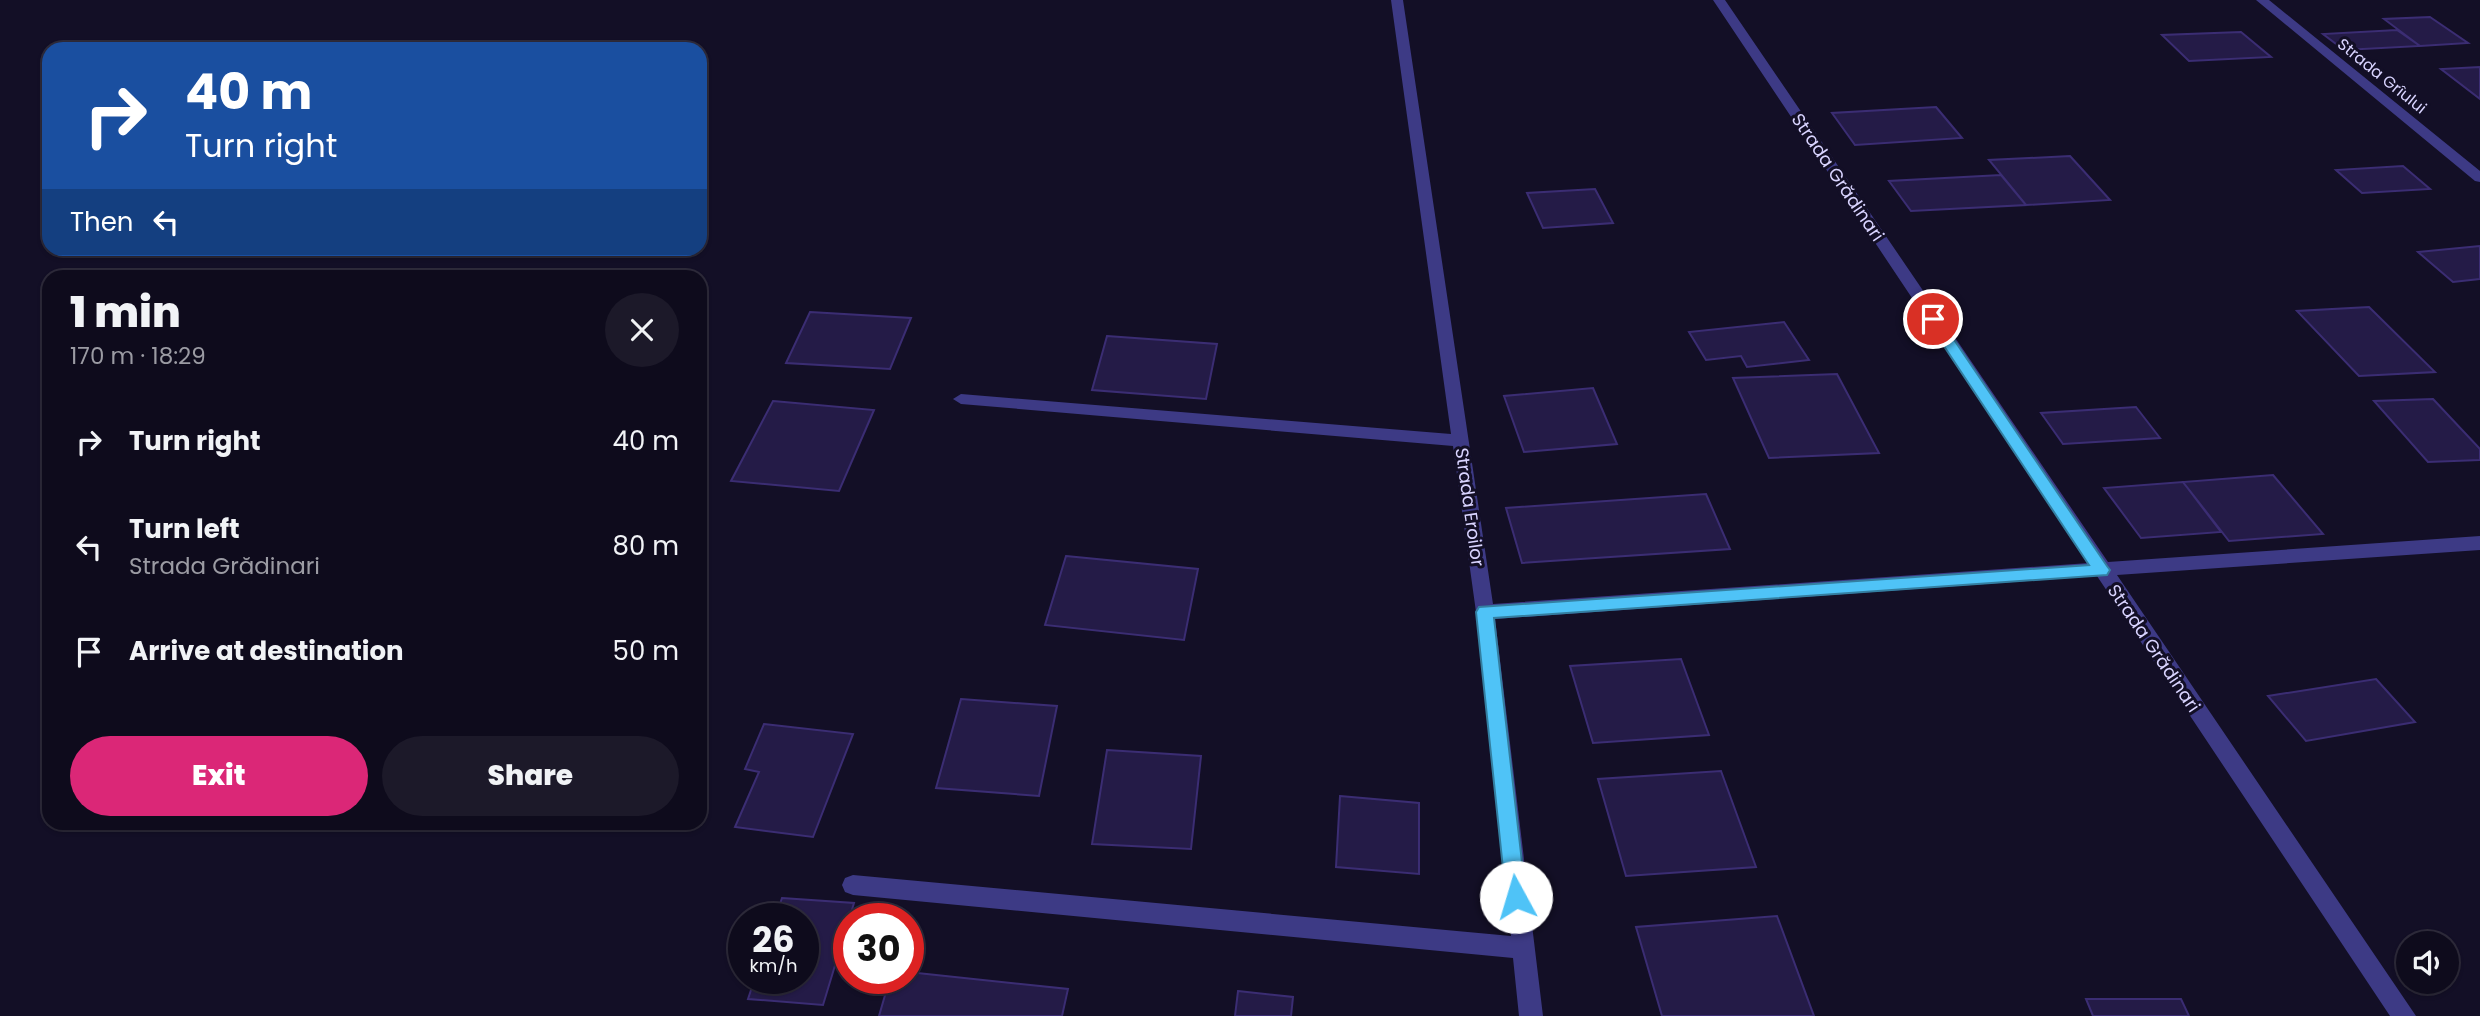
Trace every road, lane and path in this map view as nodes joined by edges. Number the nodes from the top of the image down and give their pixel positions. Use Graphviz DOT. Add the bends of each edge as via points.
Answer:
graph roads {
  1 [pos="1397,0"];
  2 [pos="1719,0"];
  3 [pos="2262,0"];
  4 [pos="2480,178"];
  5 [pos="961,399"];
  6 [pos="1460,441"];
  7 [pos="2480,543"];
  8 [pos="2101,570"];
  9 [pos="1485,612"];
  10 [pos="853,885"];
  11 [pos="1522,948"];
  12 [pos="1531,1016"];
  13 [pos="2404,1016"];
  1 -- 6 [label="street, Strada Eroilor"];
  2 -- 8 [label="street, Strada Grădinari"];
  3 -- 4 [label="street, Strada Grîului"];
  5 -- 6 [label="street"];
  6 -- 9 [label="street, Strada Eroilor"];
  7 -- 8 [label="street"];
  8 -- 9 [label="street"];
  8 -- 13 [label="street, Strada Grădinari"];
  9 -- 11 [label="street, Strada Eroilor"];
  10 -- 11 [label="street"];
  11 -- 12 [label="street, Strada Eroilor"];
}
